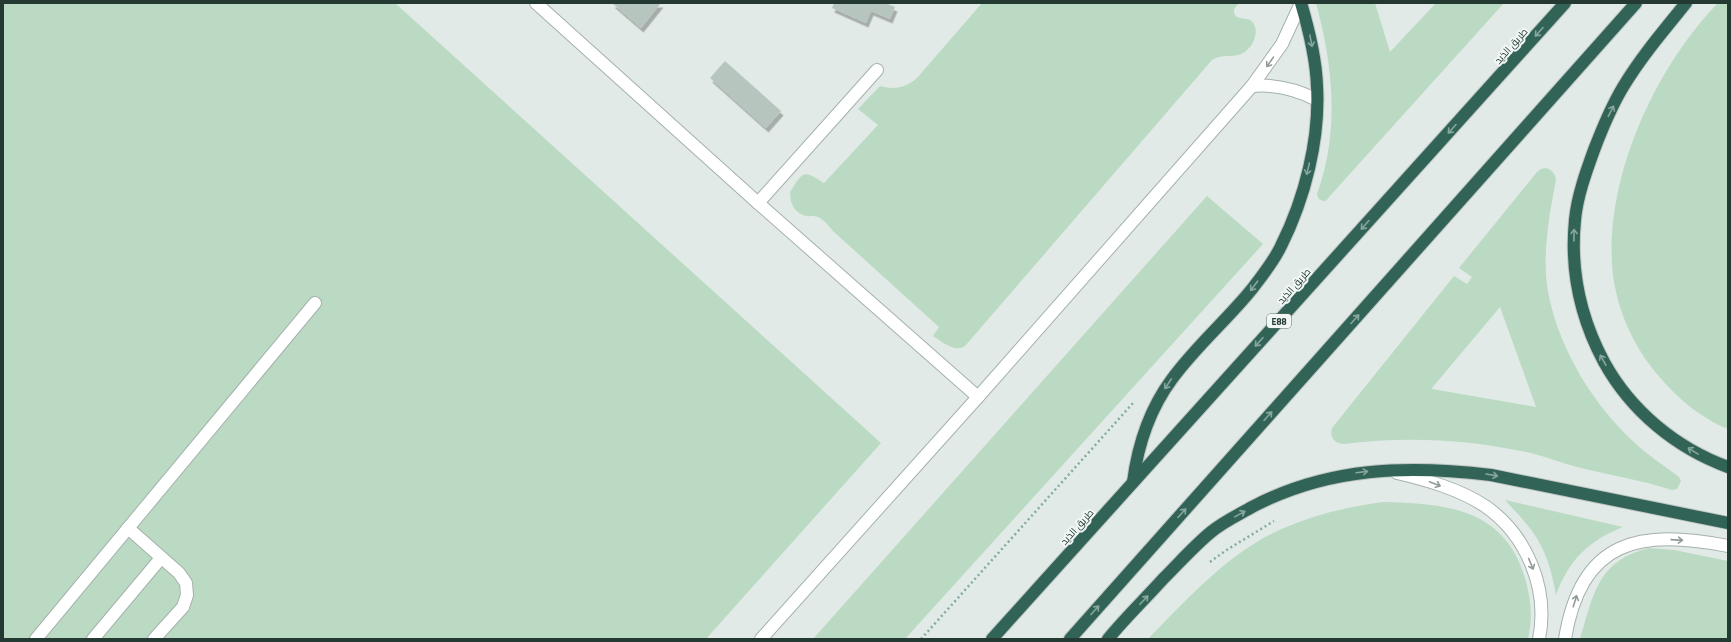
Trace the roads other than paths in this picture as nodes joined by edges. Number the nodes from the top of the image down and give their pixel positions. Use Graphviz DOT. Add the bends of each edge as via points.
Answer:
graph roads {
  1 [pos="536,3"];
  2 [pos="1301,3"];
  3 [pos="1565,3"];
  4 [pos="1636,3"];
  5 [pos="1686,3"];
  6 [pos="877,70"];
  7 [pos="1252,86"];
  8 [pos="1317,100"];
  9 [pos="758,203"];
  10 [pos="315,304"];
  11 [pos="978,397"];
  12 [pos="1728,468"];
  13 [pos="1384,470"];
  14 [pos="1133,482"];
  15 [pos="1728,523"];
  16 [pos="128,528"];
  17 [pos="1728,546"];
  18 [pos="161,558"];
  19 [pos="36,639"];
  20 [pos="93,639"];
  21 [pos="154,639"];
  22 [pos="761,639"];
  23 [pos="992,639"];
  24 [pos="1070,639"];
  25 [pos="1108,639"];
  26 [pos="1539,639"];
  27 [pos="1565,639"];
  1 -- 9 [label="lane"];
  2 -- 7 [label="lane, one-way" via="1282,44"];
  2 -- 8 [label="highway, one-way" via="1315,58"];
  3 -- 14 [label="highway, طريق الذيد / E88, one-way"];
  24 -- 4 [label="highway, one-way"];
  12 -- 5 [label="highway, one-way" via="1706,459 1670,437 1639,410 1613,378 1593,342 1580,302 1574,261 1575,220 1585,174 1601,130 1626,82 1648,49"];
  6 -- 9 [label="lane"];
  7 -- 8 [label="lane" via="1289,88"];
  7 -- 11 [label="lane"];
  8 -- 14 [label="highway, one-way" via="1313,146 1307,176 1296,212 1281,247 1252,289 1186,362 1160,397 1142,438"];
  9 -- 11 [label="lane"];
  10 -- 16 [label="lane"];
  11 -- 22 [label="lane"];
  13 -- 15 [label="highway, one-way" via="1454,470 1491,475"];
  25 -- 13 [label="highway, one-way" via="1187,554 1211,532 1236,516 1261,502 1320,481 1352,473"];
  13 -- 26 [label="lane, one-way" via="1420,478 1469,497 1485,506 1508,527 1524,548 1538,584 1541,619"];
  14 -- 23 [label="highway, طريق الذيد / E88"];
  16 -- 18 [label="lane"];
  16 -- 19 [label="lane"];
  27 -- 17 [label="lane, one-way" via="1576,598 1583,583 1592,570 1625,545 1639,541 1676,539"];
  18 -- 20 [label="lane"];
  18 -- 21 [label="lane" via="179,573 186,583 187,595 183,607"];
}
